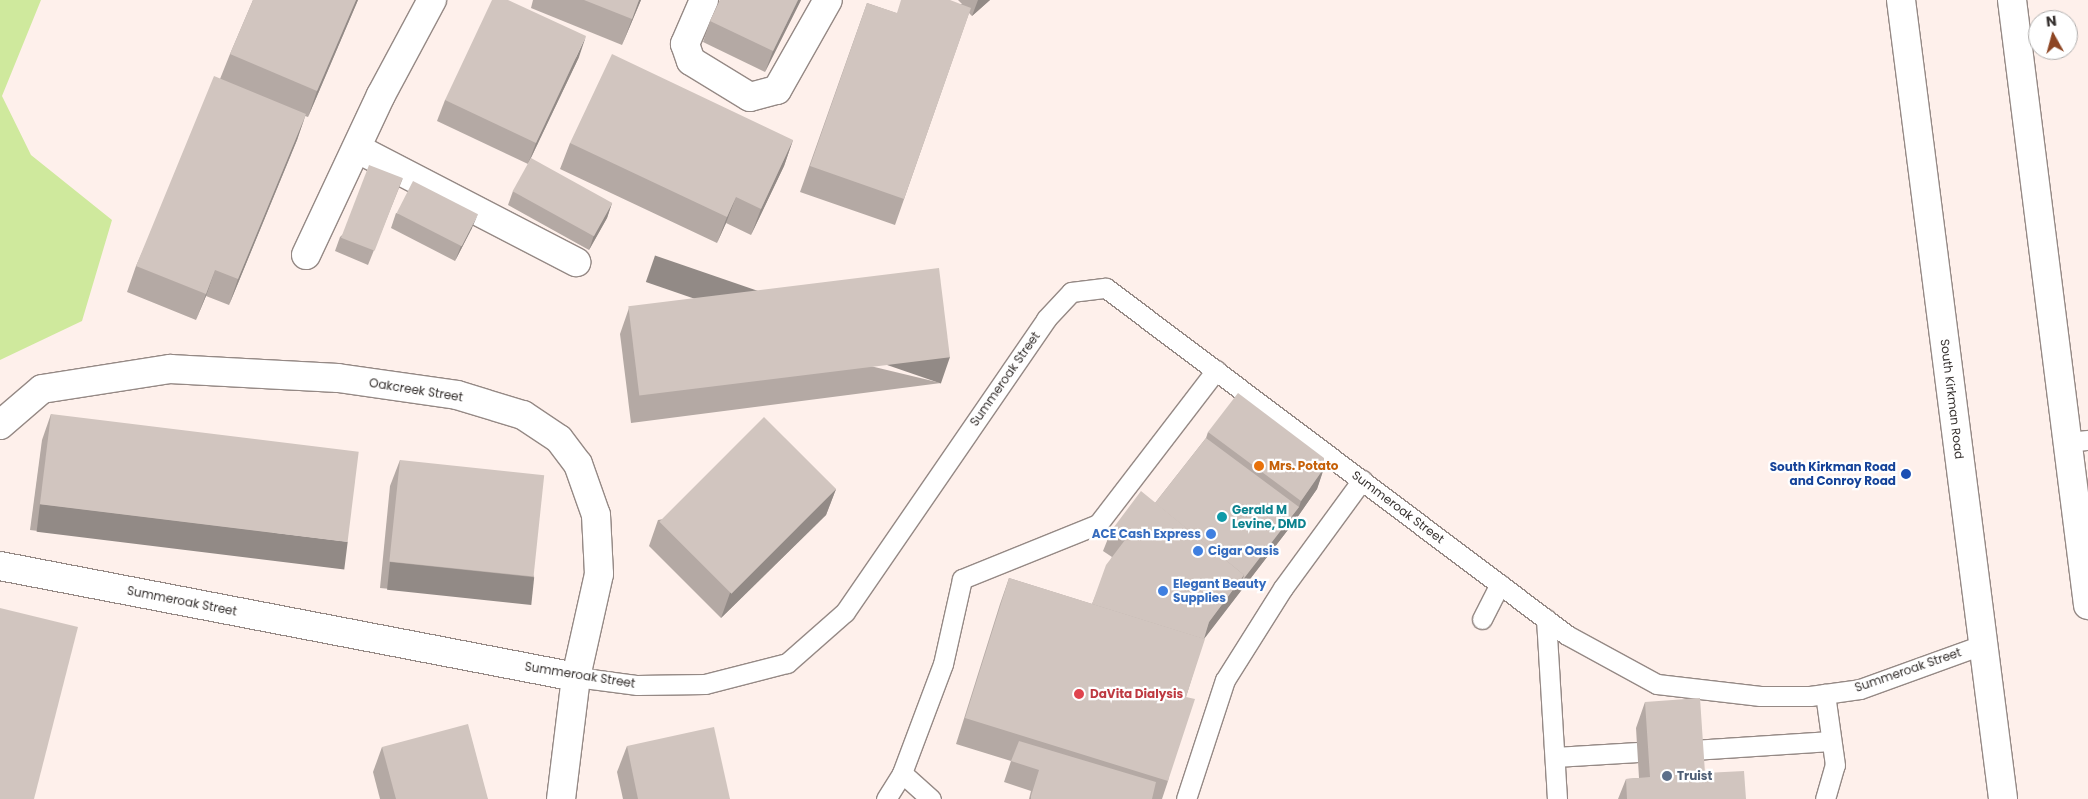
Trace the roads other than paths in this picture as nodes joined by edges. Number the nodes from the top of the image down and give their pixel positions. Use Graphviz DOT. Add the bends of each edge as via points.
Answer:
graph roads {
  1 [pos="432,0"];
  2 [pos="704,0"];
  3 [pos="828,0"];
  4 [pos="1901,0"];
  5 [pos="2012,0"];
  6 [pos="358,148"];
  7 [pos="306,255"];
  8 [pos="576,262"];
  9 [pos="1216,370"];
  10 [pos="0,425"];
  11 [pos="2078,441"];
  12 [pos="1362,480"];
  13 [pos="0,566"];
  14 [pos="1500,584"];
  15 [pos="2088,604"];
  16 [pos="1482,619"];
  17 [pos="1546,619"];
  18 [pos="1984,644"];
  19 [pos="576,676"];
  20 [pos="1825,694"];
  21 [pos="1831,741"];
  22 [pos="1692,750"];
  23 [pos="1638,752"];
  24 [pos="1555,757"];
  25 [pos="902,773"];
  26 [pos="561,799"];
  27 [pos="886,799"];
  28 [pos="931,799"];
  29 [pos="1186,799"];
  30 [pos="1557,799"];
  31 [pos="1825,799"];
  32 [pos="2003,799"];
  1 -- 6 [label="street" via="381,95"];
  2 -- 3 [label="street" via="685,44 690,61 750,97 777,90"];
  4 -- 18 [label="street, South Kirkman Road"];
  5 -- 11 [label="street"];
  6 -- 7 [label="street"];
  6 -- 8 [label="street"];
  9 -- 12 [label="lane, Summeroak Street"];
  9 -- 19 [label="lane, Summeroak Street" via="1106,288 1071,292 1046,319 845,612 787,663 705,684 637,685"];
  9 -- 25 [label="lane" via="1098,524 962,579 943,664"];
  10 -- 19 [label="street, Oakcreek Street" via="42,389 170,369 338,378 457,395 523,415 559,439 578,464 596,514 599,574"];
  11 -- 15 [label="street"];
  12 -- 14 [label="lane, Summeroak Street"];
  12 -- 29 [label="lane" via="1283,588 1225,680"];
  13 -- 19 [label="street, Summeroak Street"];
  14 -- 16 [label="lane"];
  14 -- 17 [label="lane, Summeroak Street"];
  17 -- 20 [label="lane, Summeroak Street" via="1566,635 1657,684 1760,696"];
  17 -- 24 [label="lane"];
  18 -- 20 [label="lane, Summeroak Street" via="1860,689"];
  18 -- 32 [label="street, South Kirkman Road"];
  19 -- 26 [label="street, Oakcreek Street"];
  20 -- 21 [label="lane"];
  21 -- 22 [label="lane"];
  21 -- 31 [label="lane" via="1835,765"];
  23 -- 24 [label="lane"];
  24 -- 30 [label="lane"];
  25 -- 27 [label="lane"];
  25 -- 28 [label="lane"];
}
